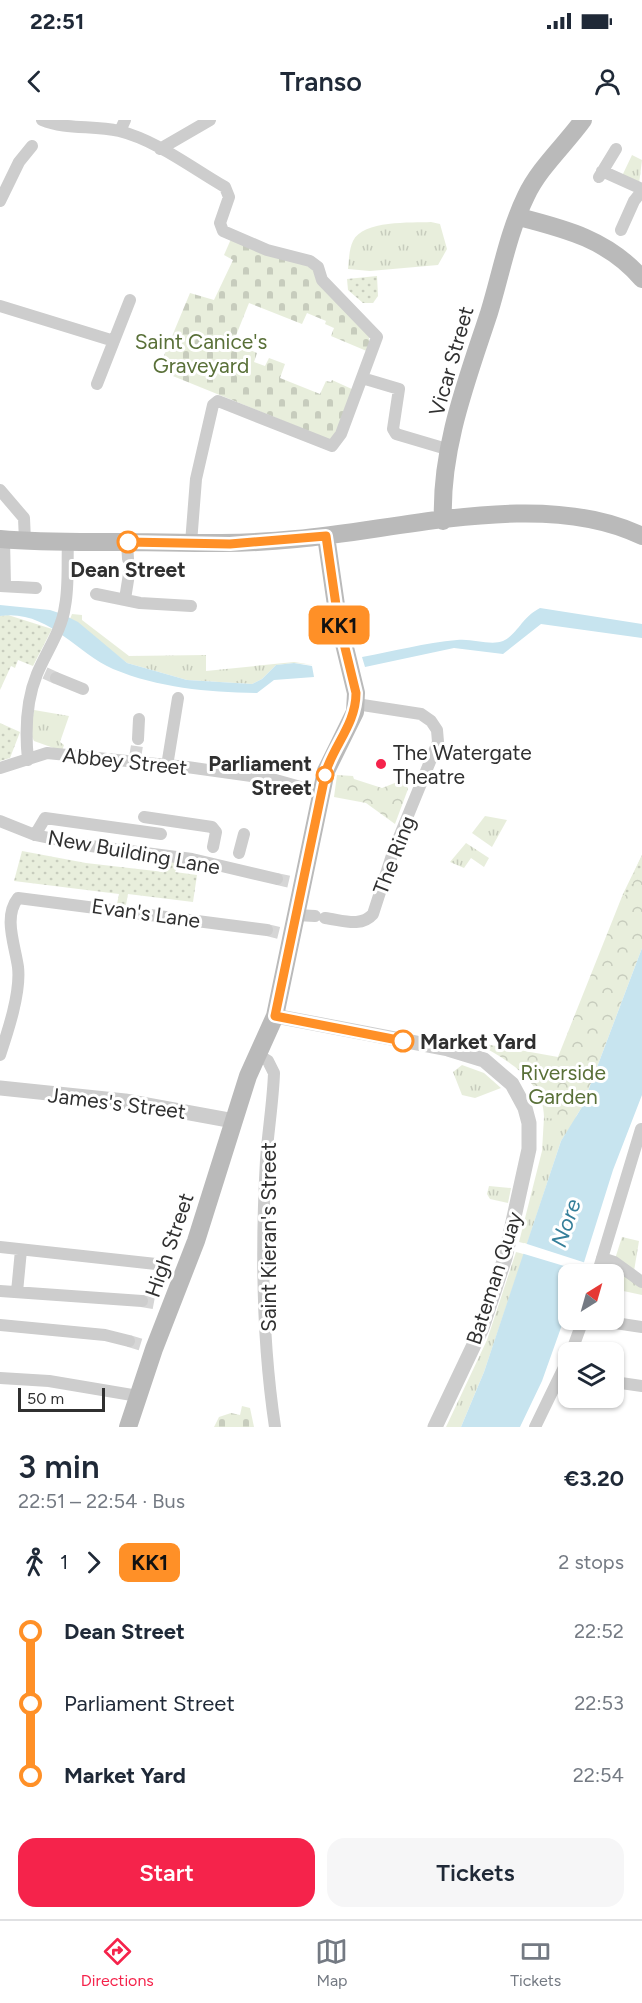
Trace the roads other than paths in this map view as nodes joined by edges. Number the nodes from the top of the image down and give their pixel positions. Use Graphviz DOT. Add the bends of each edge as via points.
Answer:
graph roads {
  1 [pos="43,120"];
  2 [pos="210,120"];
  3 [pos="583,120"];
  4 [pos="122,126"];
  5 [pos="32,146"];
  6 [pos="160,149"];
  7 [pos="616,149"];
  8 [pos="642,190"];
  9 [pos="0,201"];
  10 [pos="519,216"];
  11 [pos="617,239"];
  12 [pos="642,279"];
  13 [pos="130,300"];
  14 [pos="0,306"];
  15 [pos="114,341"];
  16 [pos="362,378"];
  17 [pos="97,384"];
  18 [pos="450,450"];
  19 [pos="0,490"];
  20 [pos="443,521"];
  21 [pos="326,536"];
  22 [pos="642,536"];
  23 [pos="2,539"];
  24 [pos="25,541"];
  25 [pos="68,542"];
  26 [pos="192,543"];
  27 [pos="129,574"];
  28 [pos="2,586"];
  29 [pos="36,588"];
  30 [pos="96,594"];
  31 [pos="125,599"];
  32 [pos="192,606"];
  33 [pos="47,673"];
  34 [pos="83,689"];
  35 [pos="178,698"];
  36 [pos="356,704"];
  37 [pos="139,719"];
  38 [pos="138,739"];
  39 [pos="28,760"];
  40 [pos="167,766"];
  41 [pos="0,768"];
  42 [pos="322,793"];
  43 [pos="144,816"];
  44 [pos="0,821"];
  45 [pos="161,834"];
  46 [pos="244,834"];
  47 [pos="35,835"];
  48 [pos="212,857"];
  49 [pos="237,863"];
  50 [pos="277,879"];
  51 [pos="296,915"];
  52 [pos="280,934"];
  53 [pos="275,1016"];
  54 [pos="0,1055"];
  55 [pos="258,1055"];
  56 [pos="0,1088"];
  57 [pos="234,1121"];
  58 [pos="641,1129"];
  59 [pos="0,1247"];
  60 [pos="21,1250"];
  61 [pos="602,1258"];
  62 [pos="156,1264"];
  63 [pos="600,1264"];
  64 [pos="642,1282"];
  65 [pos="0,1291"];
  66 [pos="17,1292"];
  67 [pos="142,1301"];
  68 [pos="624,1324"];
  69 [pos="0,1325"];
  70 [pos="642,1327"];
  71 [pos="129,1341"];
  72 [pos="0,1378"];
  73 [pos="558,1382"];
  74 [pos="624,1383"];
  75 [pos="642,1386"];
  76 [pos="138,1396"];
  77 [pos="128,1427"];
  78 [pos="275,1427"];
  79 [pos="435,1427"];
  80 [pos="535,1427"];
  1 -- 4 [label="street" via="65,126"];
  2 -- 6 [label="street"];
  3 -- 10 [label="main road, Vicar Street" via="527,194"];
  4 -- 6 [label="street"];
  5 -- 9 [label="street"];
  6 -- 16 [label="street" via="225,187 229,197 220,222 223,231 318,267 322,280 377,338"];
  7 -- 8 [label="street" via="600,174"];
  8 -- 11 [label="street"];
  10 -- 11 [label="main road"];
  10 -- 18 [label="main road, Vicar Street" via="465,383"];
  11 -- 12 [label="main road"];
  13 -- 15 [label="street"];
  14 -- 15 [label="street"];
  15 -- 17 [label="street"];
  16 -- 18 [label="street" via="399,389 393,429 396,434"];
  16 -- 26 [label="street" via="341,434 332,446 218,401 213,405 196,479"];
  18 -- 20 [label="main road, Vicar Street"];
  19 -- 24 [label="street" via="24,518"];
  20 -- 21 [label="main road"];
  20 -- 22 [label="main road" via="507,514 558,515 608,522"];
  21 -- 26 [label="main road"];
  21 -- 36 [label="main road"];
  23 -- 24 [label="main road"];
  23 -- 28 [label="street"];
  24 -- 25 [label="main road"];
  25 -- 26 [label="main road" via="128,551"];
  25 -- 33 [label="street" via="66,607"];
  27 -- 31 [label="street"];
  28 -- 29 [label="street"];
  30 -- 31 [label="street"];
  31 -- 32 [label="street"];
  33 -- 34 [label="street"];
  33 -- 39 [label="street" via="30,698 25,733"];
  35 -- 40 [label="street"];
  36 -- 42 [label="main road" via="330,760"];
  36 -- 51 [label="street, The Ring" via="421,714 437,730 437,749 393,852 373,914 360,923"];
  37 -- 38 [label="street"];
  39 -- 40 [label="street, Abbey Street" via="47,753"];
  39 -- 41 [label="street, Abbey Street"];
  40 -- 42 [label="street, Abbey Street" via="272,778"];
  42 -- 51 [label="main road" via="296,883"];
  43 -- 48 [label="street" via="212,827 216,832"];
  44 -- 47 [label="street, New Building Lane"];
  45 -- 47 [label="street" via="45,818"];
  46 -- 49 [label="street"];
  47 -- 48 [label="street, New Building Lane"];
  48 -- 49 [label="street, New Building Lane"];
  49 -- 50 [label="street, New Building Lane"];
  51 -- 52 [label="main road"];
  52 -- 53 [label="main road"];
  52 -- 54 [label="street, Evan's Lane" via="18,898 11,915 18,969 12,1019"];
  53 -- 55 [label="main road"];
  53 -- 79 [label="street, Bateman Quay" via="448,1049 484,1060 512,1084 529,1122 527,1165 505,1258 482,1328"];
  55 -- 57 [label="main road, High Street"];
  55 -- 78 [label="street, Saint Kieran's Street" via="269,1062 274,1073 266,1163 265,1276 269,1386"];
  56 -- 57 [label="street, James's Street" via="125,1101"];
  57 -- 76 [label="main road, High Street" via="148,1347"];
  58 -- 61 [label="street"];
  59 -- 60 [label="street"];
  60 -- 62 [label="street"];
  60 -- 66 [label="street"];
  61 -- 63 [label="street"];
  61 -- 64 [label="street"];
  65 -- 66 [label="street"];
  66 -- 67 [label="street"];
  68 -- 70 [label="street"];
  69 -- 71 [label="street" via="105,1335"];
  72 -- 76 [label="street" via="49,1381"];
  73 -- 80 [label="street"];
  74 -- 75 [label="street"];
  76 -- 77 [label="main road, High Street"];
}
